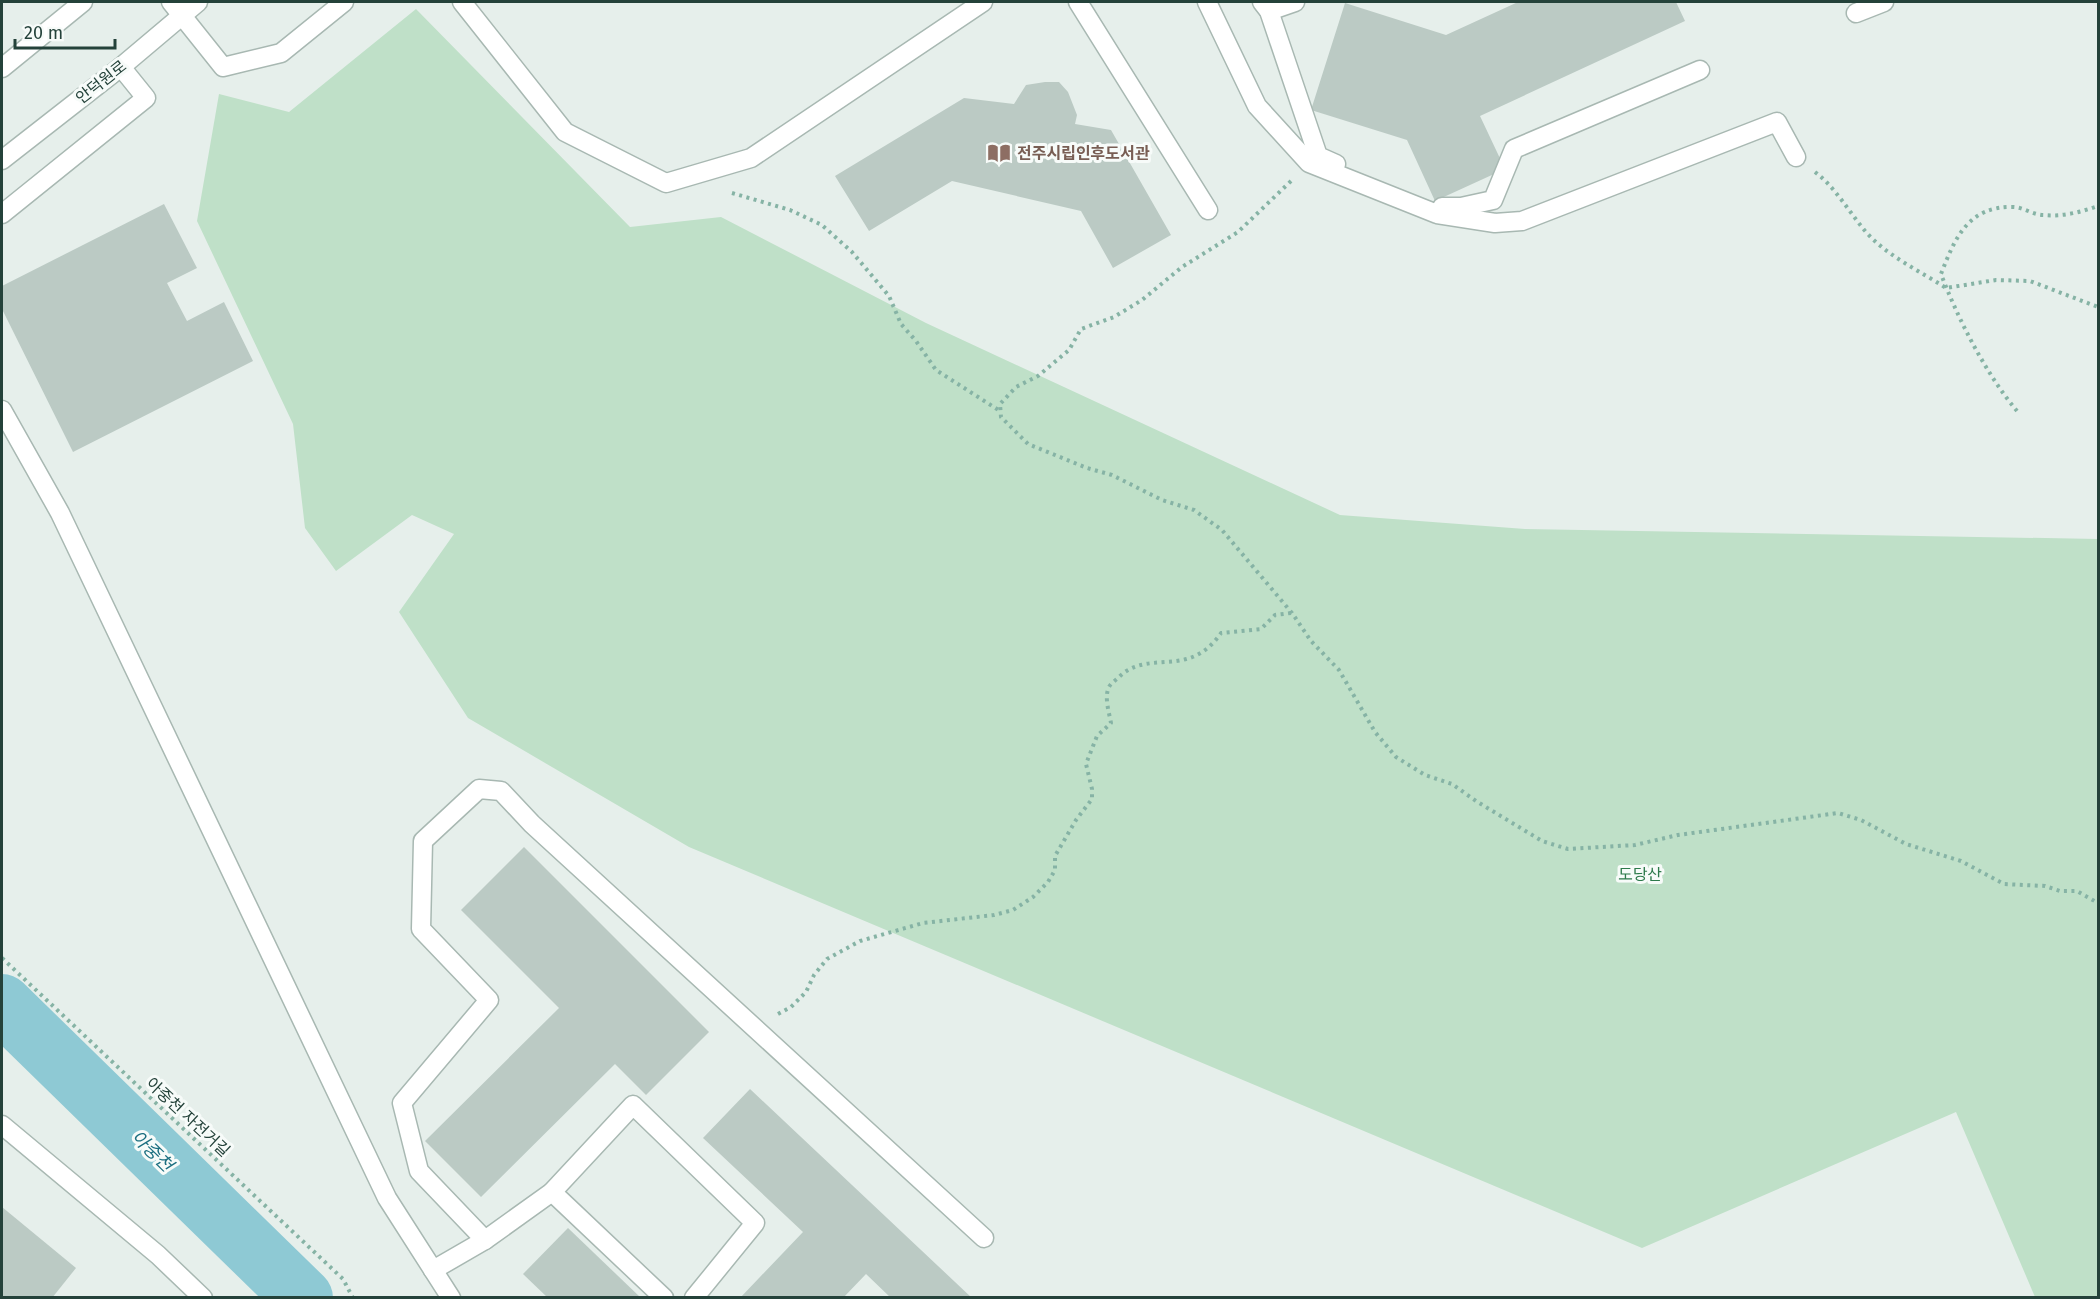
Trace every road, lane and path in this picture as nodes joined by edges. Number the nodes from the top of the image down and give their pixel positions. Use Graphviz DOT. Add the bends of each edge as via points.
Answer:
graph roads {
  1 [pos="83,2"];
  2 [pos="198,2"];
  3 [pos="344,2"];
  4 [pos="462,2"];
  5 [pos="983,2"];
  6 [pos="1078,2"];
  7 [pos="1207,2"];
  8 [pos="1295,2"];
  9 [pos="1884,2"];
  10 [pos="1265,6"];
  11 [pos="177,8"];
  12 [pos="1856,14"];
  13 [pos="2,68"];
  14 [pos="120,68"];
  15 [pos="1700,70"];
  16 [pos="1796,157"];
  17 [pos="2,160"];
  18 [pos="1318,166"];
  19 [pos="695,175"];
  20 [pos="2098,206"];
  21 [pos="1208,210"];
  22 [pos="2,214"];
  23 [pos="1946,288"];
  24 [pos="2098,307"];
  25 [pos="2,410"];
  26 [pos="1001,411"];
  27 [pos="2017,411"];
  28 [pos="1292,613"];
  29 [pos="2098,903"];
  30 [pos="2,958"];
  31 [pos="759,1032"];
  32 [pos="2,1125"];
  33 [pos="552,1192"];
  34 [pos="984,1238"];
  35 [pos="485,1239"];
  36 [pos="433,1270"];
  37 [pos="203,1298"];
  38 [pos="353,1298"];
  39 [pos="451,1298"];
  40 [pos="664,1298"];
  41 [pos="694,1298"];
  1 -- 13 [label="street"];
  2 -- 11 [label="street, 안덕원로"];
  3 -- 11 [label="street" via="281,53 224,67"];
  4 -- 19 [label="street" via="565,132 666,183"];
  5 -- 19 [label="street" via="751,158"];
  6 -- 21 [label="street"];
  7 -- 18 [label="street" via="1257,106 1309,163"];
  8 -- 10 [label="street"];
  9 -- 12 [label="street"];
  10 -- 15 [label="street" via="1318,156 1434,207 1461,207 1492,200 1514,149"];
  11 -- 14 [label="street, 안덕원로"];
  14 -- 17 [label="street, 안덕원로"];
  14 -- 22 [label="street" via="146,98"];
  16 -- 18 [label="street" via="1777,122 1522,221 1495,223 1437,214"];
  16 -- 23 [label="path" via="1826,180 1868,234"];
  18 -- 26 [label="path" via="1287,184 1238,232 1182,267 1142,300 1114,317 1081,329 1069,350 1038,376 1016,387 1000,404"];
  19 -- 26 [label="path" via="709,189 790,210 822,225 852,252 889,296 901,324 936,370"];
  20 -- 23 [label="path" via="2078,213 2043,215 2014,207 1987,209 1965,225 1953,243 1941,273"];
  23 -- 24 [label="path" via="1996,280 2030,282"];
  23 -- 27 [label="path" via="2002,393"];
  25 -- 36 [label="street" via="65,524 387,1198"];
  26 -- 28 [label="path" via="1001,417 1028,444 1194,510 1222,530"];
  28 -- 29 [label="path" via="1339,670 1375,732 1396,757 1425,775 1452,784 1542,841 1568,849 1635,844 1838,813 1861,820 1906,844 1961,861 2004,884 2078,891"];
  28 -- 31 [label="path" via="1275,615 1261,629 1221,633 1197,655 1175,661 1145,662 1123,673 1110,686 1107,697 1111,723 1097,735 1086,764 1092,799 1055,856 1055,870 1048,882 1033,897 1013,910 994,915 923,922 860,941 827,958 806,992"];
  30 -- 38 [label="path, 아중천 자전거길" via="343,1279"];
  31 -- 34 [label="street"];
  31 -- 35 [label="street" via="532,824 501,790 479,789 423,841 421,929 489,1000 402,1103 419,1172"];
  32 -- 37 [label="street" via="158,1255"];
  33 -- 35 [label="street"];
  33 -- 40 [label="street"];
  33 -- 41 [label="street" via="633,1105 755,1223"];
  35 -- 36 [label="street"];
  36 -- 39 [label="street"];
}
